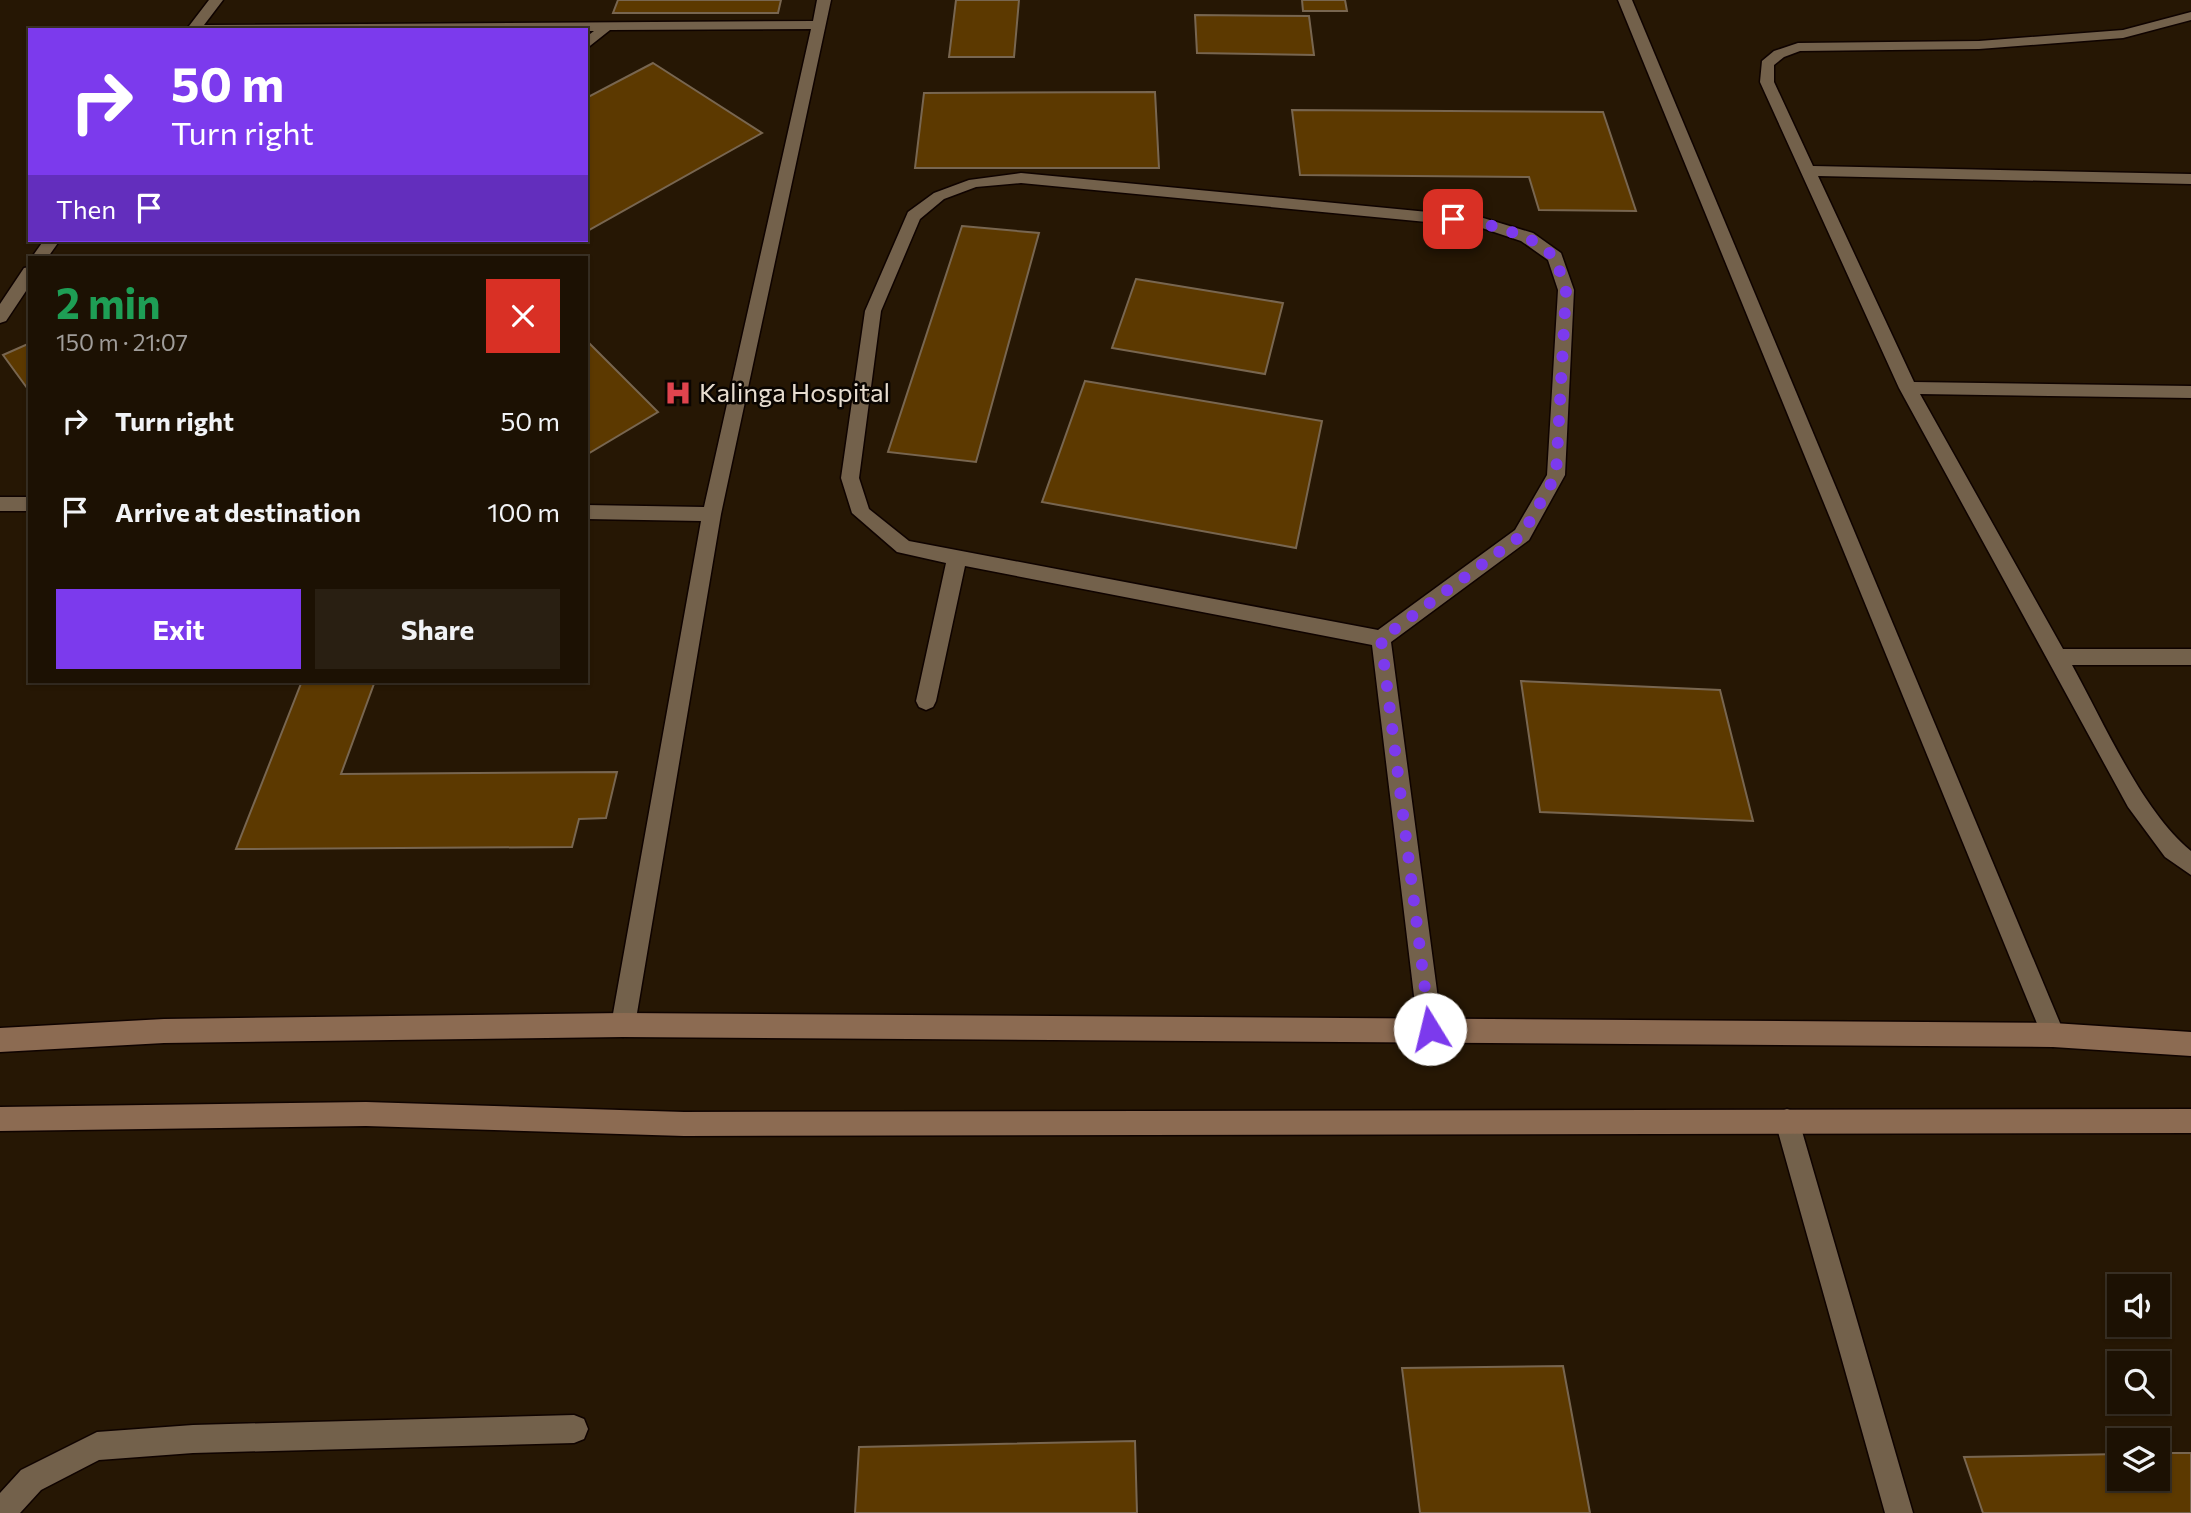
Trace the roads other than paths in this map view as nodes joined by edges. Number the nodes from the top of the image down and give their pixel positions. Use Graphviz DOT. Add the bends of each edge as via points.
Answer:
graph roads {
  1 [pos="216,0"];
  2 [pos="824,0"];
  3 [pos="1625,0"];
  4 [pos="2191,16"];
  5 [pos="818,25"];
  6 [pos="607,26"];
  7 [pos="194,28"];
  8 [pos="450,28"];
  9 [pos="588,43"];
  10 [pos="1807,171"];
  11 [pos="2191,179"];
  12 [pos="28,275"];
  13 [pos="0,317"];
  14 [pos="1908,388"];
  15 [pos="2191,392"];
  16 [pos="0,504"];
  17 [pos="28,504"];
  18 [pos="588,512"];
  19 [pos="712,514"];
  20 [pos="957,558"];
  21 [pos="1381,639"];
  22 [pos="2191,656"];
  23 [pos="2058,657"];
  24 [pos="926,701"];
  25 [pos="2191,865"];
  26 [pos="623,1025"];
  27 [pos="1430,1029"];
  28 [pos="2053,1035"];
  29 [pos="0,1040"];
  30 [pos="2191,1044"];
  31 [pos="0,1119"];
  32 [pos="1787,1121"];
  33 [pos="2191,1121"];
  34 [pos="574,1429"];
  35 [pos="1,1513"];
  36 [pos="1899,1513"];
  1 -- 7 [label="street"];
  2 -- 5 [label="street"];
  3 -- 28 [label="street"];
  4 -- 10 [label="street" via="2123,34 1979,45 1798,47 1779,54 1768,64 1767,82"];
  5 -- 6 [label="street"];
  5 -- 19 [label="street"];
  6 -- 8 [label="street"];
  6 -- 9 [label="street"];
  10 -- 11 [label="street"];
  10 -- 14 [label="street"];
  12 -- 13 [label="street"];
  14 -- 15 [label="street"];
  14 -- 23 [label="street"];
  16 -- 17 [label="street"];
  18 -- 19 [label="street"];
  19 -- 26 [label="street"];
  20 -- 21 [label="street"];
  20 -- 21 [label="street" via="904,547 860,513 850,478 873,312 913,216 939,196 974,183 1021,178 1480,222 1527,237 1555,257 1566,290 1556,475 1522,535"];
  20 -- 24 [label="street"];
  21 -- 27 [label="street"];
  22 -- 23 [label="street"];
  23 -- 25 [label="street" via="2136,800 2173,850"];
  26 -- 27 [label="street"];
  26 -- 29 [label="street" via="164,1031"];
  27 -- 28 [label="street"];
  28 -- 30 [label="street"];
  31 -- 32 [label="street" via="366,1114 684,1124"];
  32 -- 33 [label="street"];
  32 -- 36 [label="street"];
  34 -- 35 [label="street" via="193,1439 97,1446 31,1480"];
}
